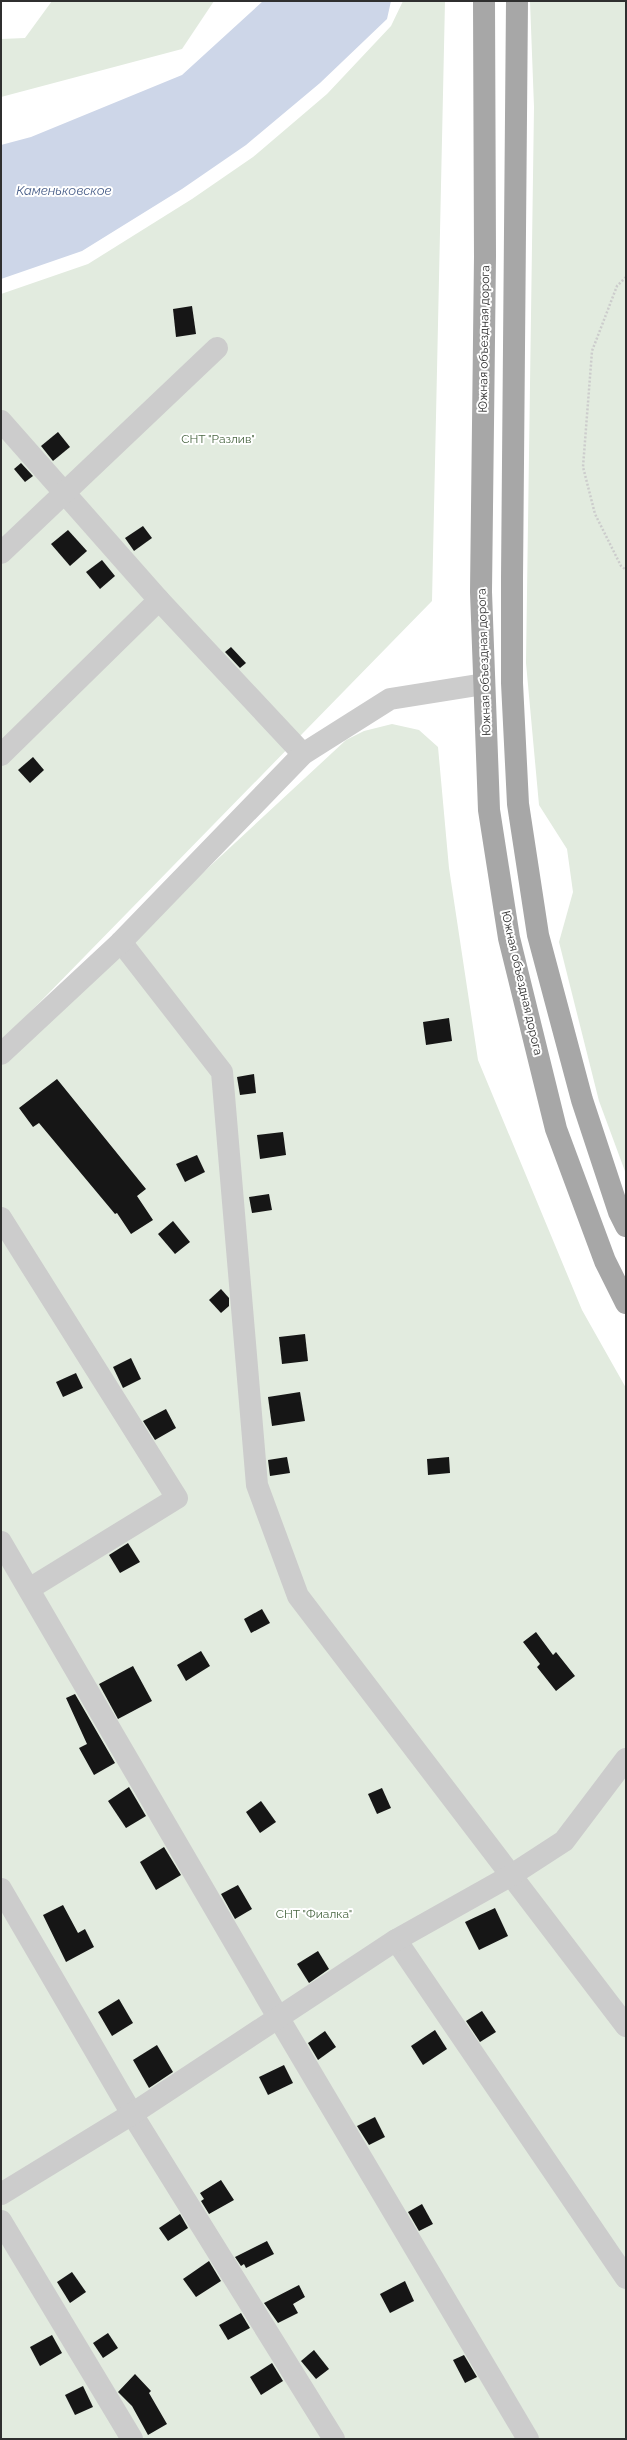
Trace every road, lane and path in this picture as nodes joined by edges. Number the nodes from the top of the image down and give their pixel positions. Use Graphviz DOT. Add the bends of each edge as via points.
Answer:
graph roads {
  1 [pos="484,1"];
  2 [pos="517,1"];
  3 [pos="626,277"];
  4 [pos="217,348"];
  5 [pos="1,421"];
  6 [pos="65,494"];
  7 [pos="1,553"];
  8 [pos="626,570"];
  9 [pos="159,600"];
  10 [pos="512,683"];
  11 [pos="484,684"];
  12 [pos="514,712"];
  13 [pos="485,713"];
  14 [pos="303,754"];
  15 [pos="1,756"];
  16 [pos="121,942"];
  17 [pos="1,1054"];
  18 [pos="1,1218"];
  19 [pos="626,1226"];
  20 [pos="626,1303"];
  21 [pos="1,1542"];
  22 [pos="29,1589"];
  23 [pos="626,1759"];
  24 [pos="510,1876"];
  25 [pos="1,1889"];
  26 [pos="396,1940"];
  27 [pos="278,2017"];
  28 [pos="626,2026"];
  29 [pos="132,2114"];
  30 [pos="1,2194"];
  31 [pos="1,2221"];
  32 [pos="626,2278"];
  33 [pos="132,2439"];
  34 [pos="334,2439"];
  35 [pos="528,2439"];
  1 -- 11 [label="main road, Южная объездная дорога"];
  2 -- 10 [label="main road"];
  3 -- 8 [label="path" via="617,286 592,351 583,467 595,514 621,566"];
  4 -- 6 [label="street"];
  5 -- 6 [label="street"];
  6 -- 7 [label="street"];
  6 -- 9 [label="street"];
  9 -- 14 [label="street"];
  9 -- 15 [label="street"];
  10 -- 11 [label="main road"];
  10 -- 12 [label="main road"];
  11 -- 13 [label="main road, Южная объездная дорога"];
  11 -- 14 [label="street" via="390,699"];
  12 -- 13 [label="main road"];
  12 -- 19 [label="main road" via="518,804 538,935 582,1100"];
  13 -- 20 [label="main road, Южная объездная дорога" via="489,810 509,938 556,1128 605,1260"];
  14 -- 16 [label="street"];
  16 -- 17 [label="street"];
  16 -- 24 [label="street" via="222,1072 257,1485 298,1596"];
  18 -- 22 [label="street" via="177,1498"];
  21 -- 22 [label="street"];
  22 -- 27 [label="street"];
  23 -- 24 [label="street" via="564,1841"];
  24 -- 26 [label="street"];
  24 -- 28 [label="street"];
  25 -- 29 [label="street"];
  26 -- 27 [label="street"];
  26 -- 32 [label="street"];
  27 -- 29 [label="street"];
  27 -- 35 [label="street"];
  29 -- 30 [label="street"];
  29 -- 34 [label="street"];
  31 -- 33 [label="street"];
}
